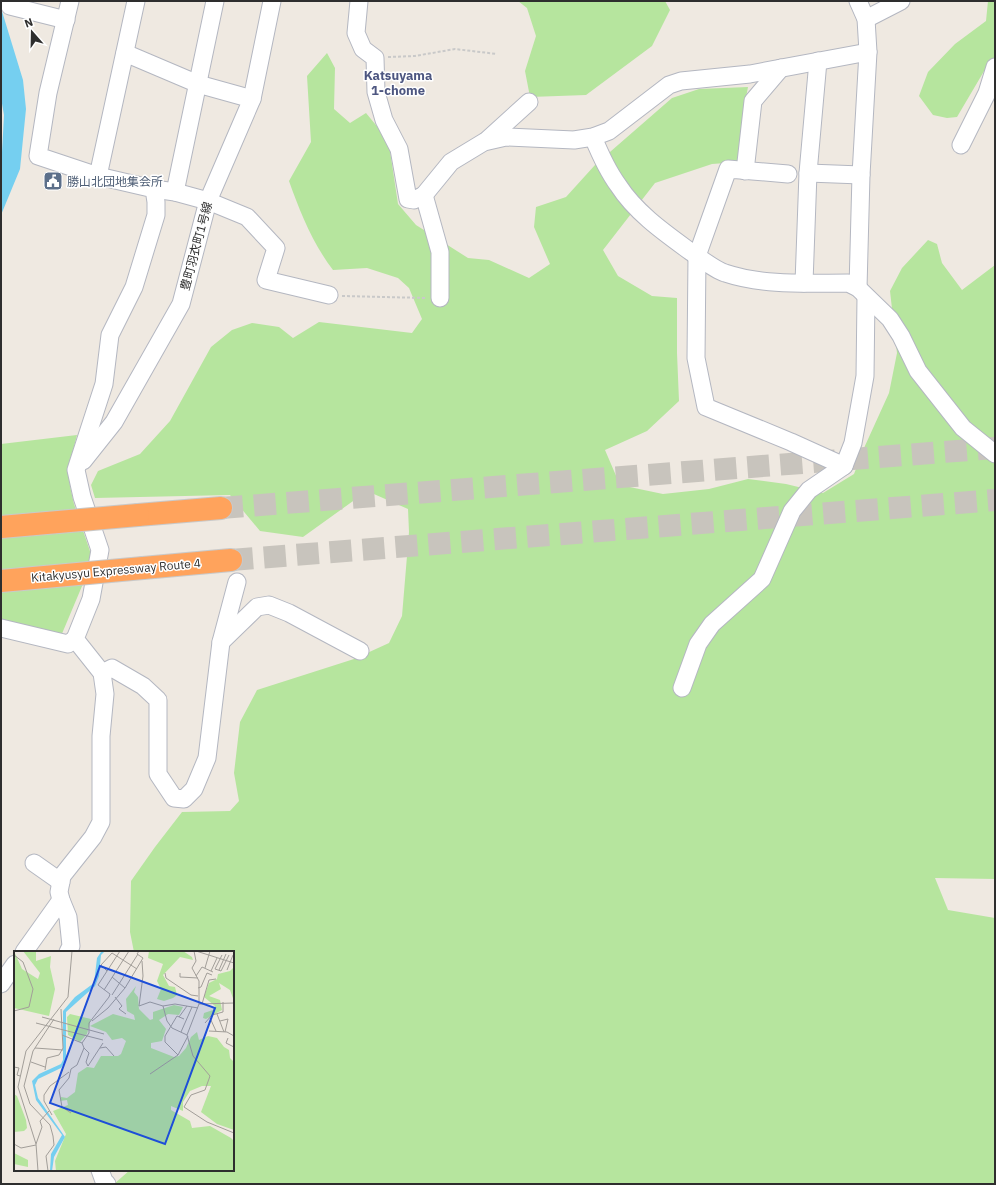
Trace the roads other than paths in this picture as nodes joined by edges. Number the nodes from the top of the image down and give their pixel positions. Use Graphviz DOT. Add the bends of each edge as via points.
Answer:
graph roads {
  1 [pos="10,1"];
  2 [pos="70,1"];
  3 [pos="136,1"];
  4 [pos="215,1"];
  5 [pos="272,1"];
  6 [pos="360,1"];
  7 [pos="858,1"];
  8 [pos="901,1"];
  9 [pos="883,5"];
  10 [pos="866,19"];
  11 [pos="66,20"];
  12 [pos="868,52"];
  13 [pos="125,53"];
  14 [pos="818,61"];
  15 [pos="995,66"];
  16 [pos="781,68"];
  17 [pos="198,84"];
  18 [pos="991,98"];
  19 [pos="252,99"];
  20 [pos="529,102"];
  21 [pos="593,137"];
  22 [pos="484,142"];
  23 [pos="961,145"];
  24 [pos="745,171"];
  25 [pos="808,172"];
  26 [pos="788,174"];
  27 [pos="861,175"];
  28 [pos="98,176"];
  29 [pos="154,189"];
  30 [pos="175,192"];
  31 [pos="424,195"];
  32 [pos="208,200"];
  33 [pos="697,256"];
  34 [pos="804,283"];
  35 [pos="862,293"];
  36 [pos="329,295"];
  37 [pos="440,298"];
  38 [pos="995,454"];
  39 [pos="844,466"];
  40 [pos="76,470"];
  41 [pos="221,508"];
  42 [pos="1,527"];
  43 [pos="230,560"];
  44 [pos="1,581"];
  45 [pos="237,582"];
  46 [pos="1,628"];
  47 [pos="75,639"];
  48 [pos="221,642"];
  49 [pos="360,651"];
  50 [pos="102,673"];
  51 [pos="682,688"];
  52 [pos="34,863"];
  53 [pos="61,882"];
  54 [pos="61,900"];
  55 [pos="25,951"];
  56 [pos="68,951"];
  57 [pos="14,965"];
  58 [pos="1,984"];
  59 [pos="100,1171"];
  60 [pos="108,1184"];
  1 -- 11 [label="street" via="10,6"];
  2 -- 11 [label="street"];
  3 -- 13 [label="street"];
  4 -- 17 [label="street"];
  5 -- 19 [label="street, 豊町羽衣町1号線"];
  6 -- 31 [label="street" via="356,33 363,49 375,58 376,92 384,120 399,148 408,199 414,200"];
  7 -- 10 [label="street"];
  8 -- 9 [label="street"];
  9 -- 10 [label="street"];
  10 -- 12 [label="street"];
  11 -- 28 [label="street" via="48,93 38,156"];
  12 -- 14 [label="street"];
  12 -- 27 [label="street"];
  13 -- 17 [label="street"];
  13 -- 28 [label="street"];
  14 -- 16 [label="street"];
  14 -- 25 [label="street"];
  15 -- 18 [label="street"];
  16 -- 21 [label="street" via="681,81 670,85 609,131"];
  16 -- 24 [label="street" via="753,101"];
  17 -- 19 [label="street"];
  17 -- 30 [label="street"];
  18 -- 23 [label="street"];
  19 -- 32 [label="street, 豊町羽衣町1号線"];
  20 -- 22 [label="street"];
  21 -- 22 [label="street" via="574,140 506,136"];
  21 -- 33 [label="street" via="602,160 618,186 635,206 668,236"];
  22 -- 31 [label="street" via="451,162"];
  24 -- 26 [label="street"];
  24 -- 33 [label="street" via="728,169"];
  25 -- 27 [label="street"];
  25 -- 34 [label="street"];
  27 -- 35 [label="street"];
  28 -- 29 [label="street"];
  29 -- 30 [label="street"];
  29 -- 40 [label="street" via="156,215 134,287 110,335 104,384"];
  30 -- 32 [label="street"];
  31 -- 37 [label="street" via="440,252"];
  32 -- 36 [label="street" via="248,217 276,248 266,280"];
  32 -- 40 [label="street, 豊町羽衣町1号線" via="181,304 114,422"];
  33 -- 34 [label="street" via="723,273 746,279 774,283"];
  33 -- 39 [label="street" via="696,358 706,407"];
  34 -- 35 [label="street" via="848,283"];
  35 -- 38 [label="street" via="890,319 902,336 918,371 963,428"];
  35 -- 39 [label="street" via="865,376 853,444"];
  39 -- 51 [label="street" via="808,490 792,511 762,579 712,624 698,644"];
  40 -- 47 [label="street" via="82,497 100,550 91,599"];
  41 -- 42 [label="highway, bridge"];
  43 -- 44 [label="highway, Kitakyusyu Expressway Route 4, bridge"];
  45 -- 48 [label="street"];
  46 -- 47 [label="street" via="68,644"];
  47 -- 50 [label="street"];
  48 -- 49 [label="street" via="257,607 269,605"];
  48 -- 50 [label="street" via="207,758 194,789 184,798 174,798 158,774 158,700 143,686 112,668"];
  50 -- 53 [label="street" via="105,694 101,736 101,822 93,837 62,876"];
  52 -- 53 [label="street"];
  53 -- 54 [label="street"];
  54 -- 55 [label="street"];
  54 -- 56 [label="street" via="68,917 71,946"];
  57 -- 58 [label="street"];
  59 -- 60 [label="street" via="104,1182"];
}
